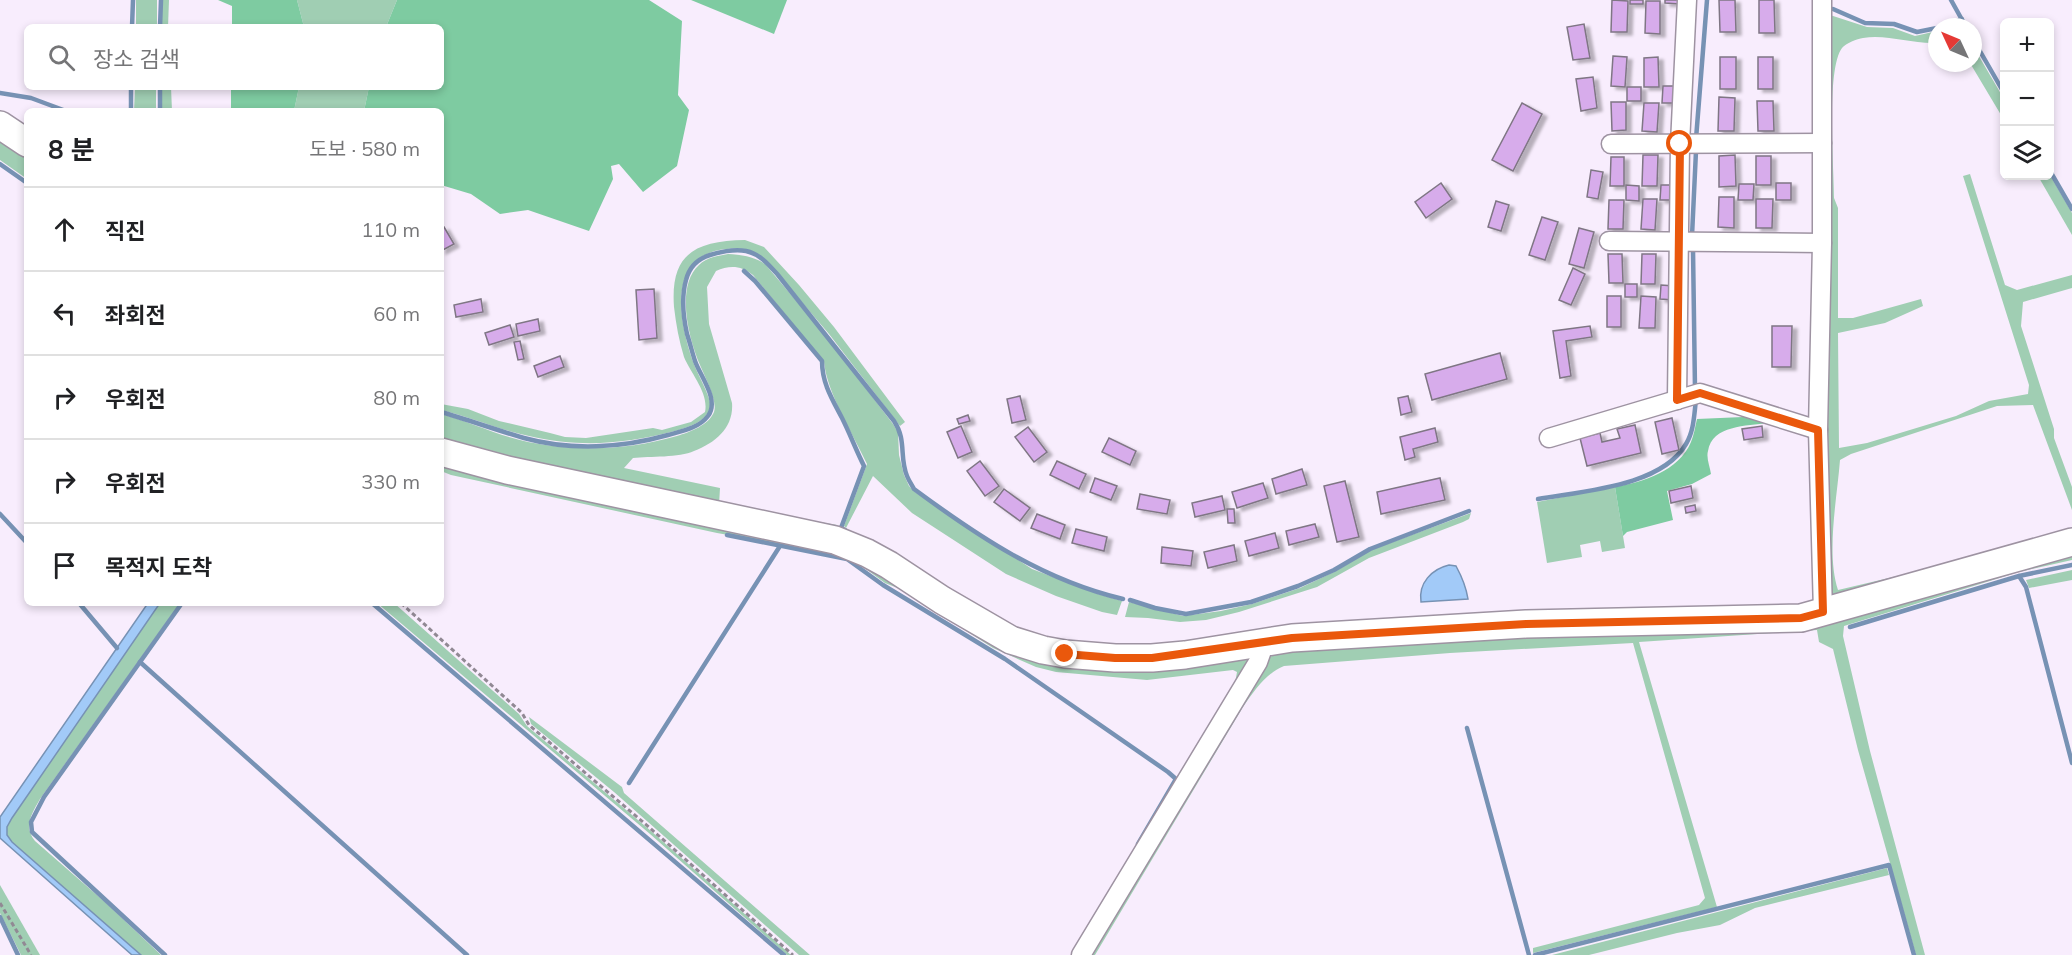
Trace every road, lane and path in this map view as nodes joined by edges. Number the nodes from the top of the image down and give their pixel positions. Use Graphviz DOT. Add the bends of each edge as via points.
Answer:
graph roads {
  1 [pos="1687,0"];
  2 [pos="1822,0"];
  3 [pos="0,125"];
  4 [pos="24,141"];
  5 [pos="1822,143"];
  6 [pos="1611,144"];
  7 [pos="1680,144"];
  8 [pos="1610,241"];
  9 [pos="1679,241"];
  10 [pos="1822,243"];
  11 [pos="1677,400"];
  12 [pos="1818,430"];
  13 [pos="1549,438"];
  14 [pos="444,453"];
  15 [pos="2072,542"];
  16 [pos="404,606"];
  17 [pos="1823,612"];
  18 [pos="1264,642"];
  19 [pos="0,903"];
  20 [pos="31,955"];
  21 [pos="793,955"];
  22 [pos="1081,955"];
  1 -- 7 [label="street"];
  2 -- 5 [label="street"];
  3 -- 4 [label="street"];
  5 -- 7 [label="street"];
  5 -- 10 [label="street"];
  6 -- 7 [label="street"];
  7 -- 9 [label="street"];
  8 -- 9 [label="street"];
  9 -- 10 [label="street"];
  9 -- 11 [label="street"];
  10 -- 12 [label="street"];
  11 -- 12 [label="street" via="1700,393"];
  11 -- 13 [label="street"];
  12 -- 17 [label="street"];
  14 -- 18 [label="street" via="848,544 890,565 1011,640 1042,650 1152,658"];
  15 -- 17 [label="street"];
  16 -- 21 [label="path" via="522,713 529,725"];
  17 -- 18 [label="street" via="1801,618 1526,624"];
  18 -- 22 [label="street" via="1257,662"];
  19 -- 20 [label="path"];
}
